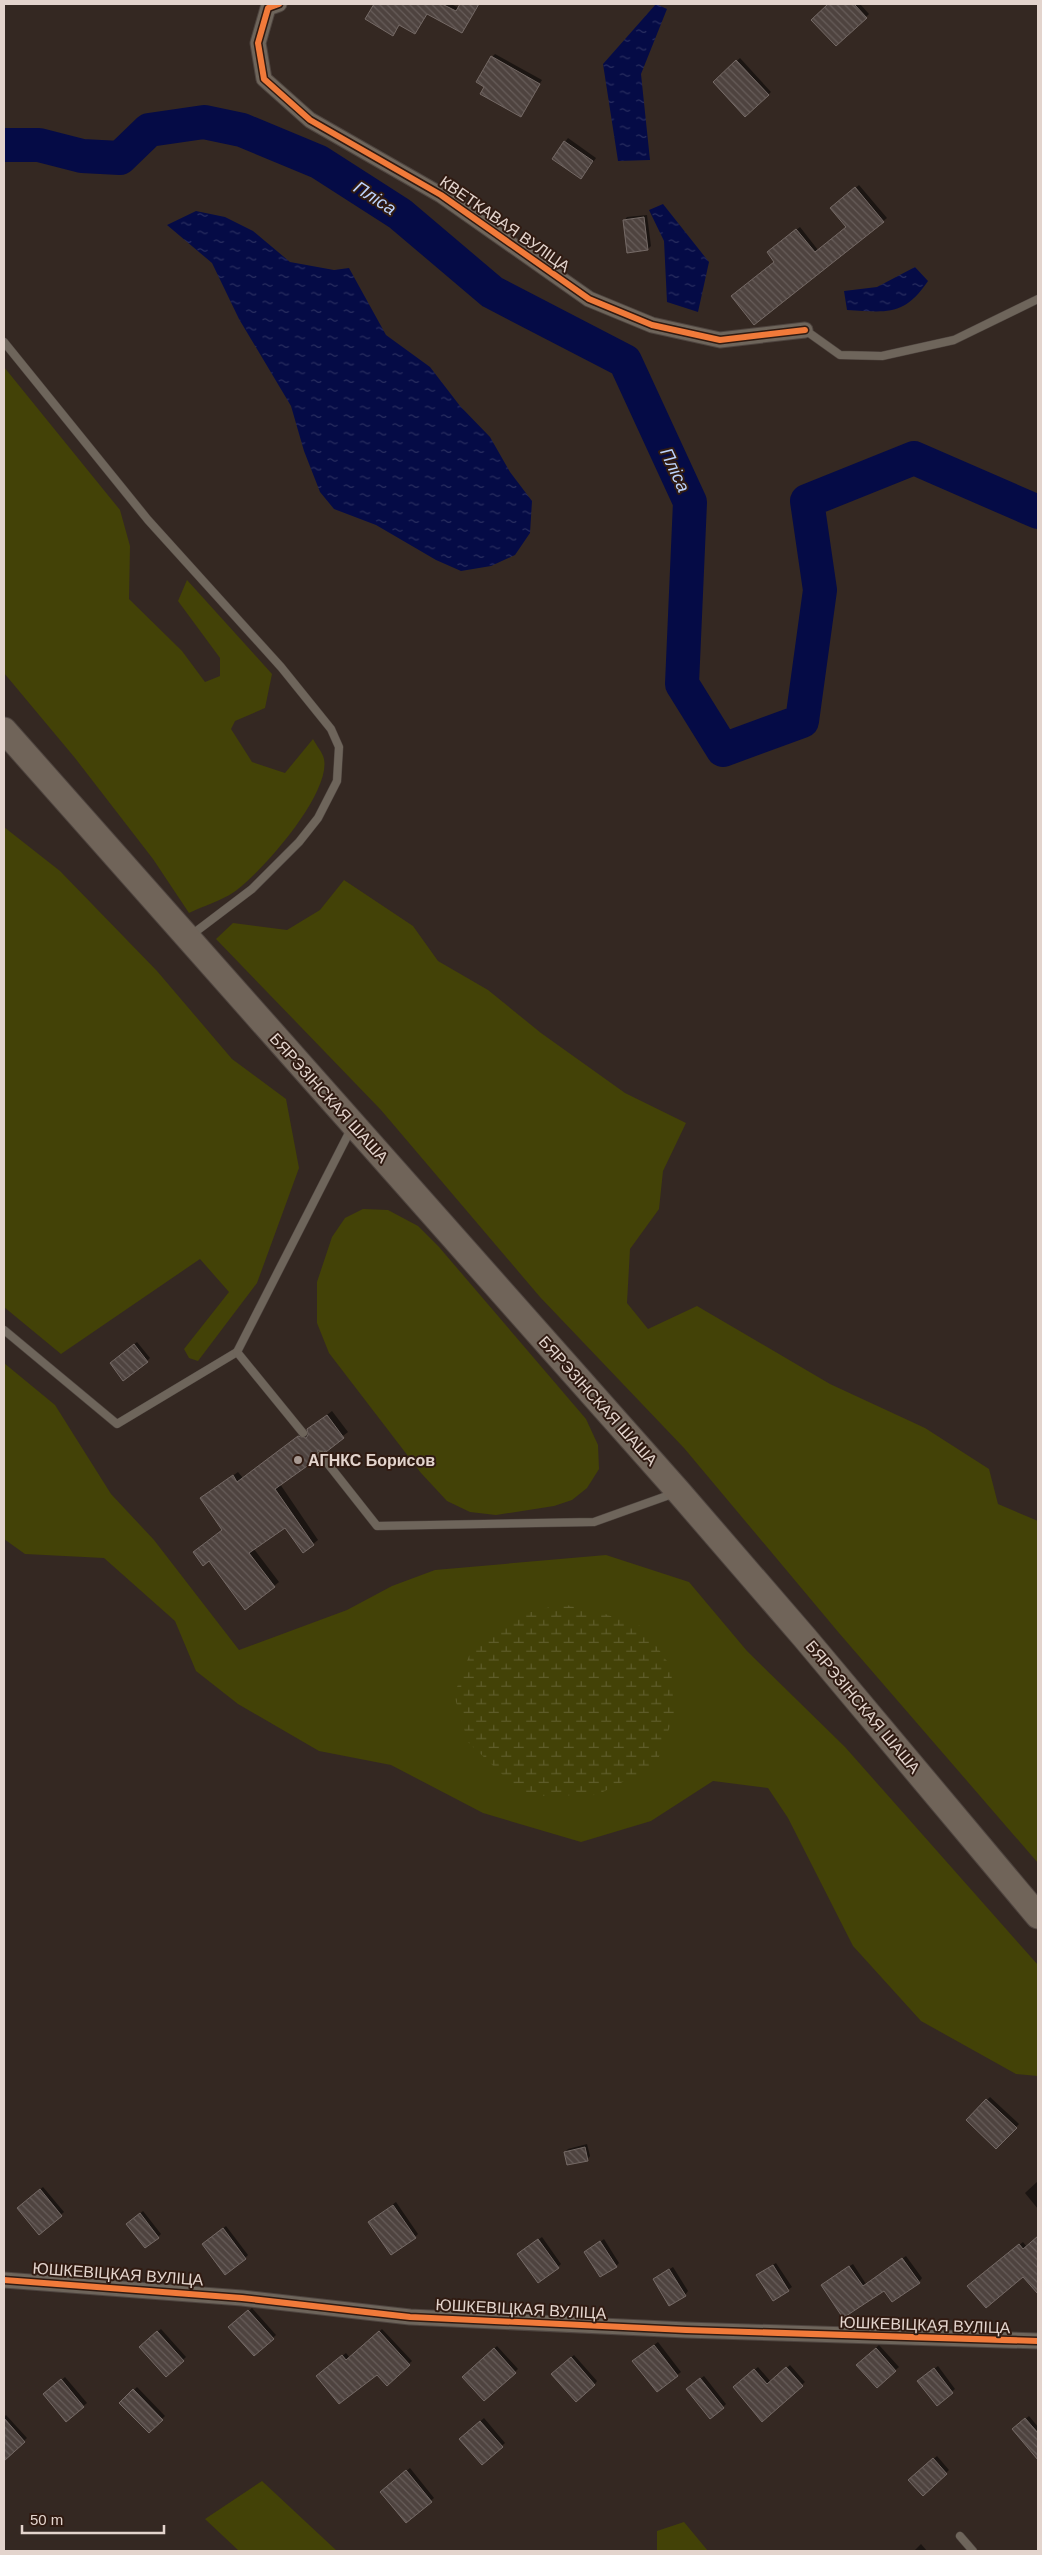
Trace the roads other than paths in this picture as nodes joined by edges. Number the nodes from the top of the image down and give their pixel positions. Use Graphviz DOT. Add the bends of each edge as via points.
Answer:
graph roads {
  1 [pos="279,4"];
  2 [pos="1038,299"];
  3 [pos="805,330"];
  4 [pos="4,342"];
  5 [pos="4,730"];
  6 [pos="187,938"];
  7 [pos="353,1125"];
  8 [pos="4,1330"];
  9 [pos="237,1352"];
  10 [pos="303,1432"];
  11 [pos="321,1455"];
  12 [pos="678,1492"];
  13 [pos="1038,1916"];
  14 [pos="4,2280"];
  15 [pos="1038,2341"];
  16 [pos="960,2536"];
  17 [pos="973,2551"];
  1 -- 3 [label="street, КВЕТКАВАЯ ВУЛІЦА" via="268,8 258,43 264,79 310,120 440,195 589,299 652,325 720,340"];
  2 -- 3 [label="lane" via="954,340 882,356 840,354"];
  4 -- 6 [label="lane" via="148,520 281,667 331,729 338,747 337,781 318,818 252,889"];
  5 -- 6 [label="main road, БЯРЭЗІНСКАЯ ШАША"];
  6 -- 7 [label="main road, БЯРЭЗІНСКАЯ ШАША"];
  7 -- 9 [label="lane"];
  7 -- 12 [label="main road, БЯРЭЗІНСКАЯ ШАША"];
  8 -- 9 [label="lane" via="117,1424"];
  9 -- 10 [label="lane"];
  11 -- 12 [label="lane" via="377,1526 594,1522"];
  12 -- 13 [label="main road, БЯРЭЗІНСКАЯ ШАША" via="806,1638"];
  14 -- 15 [label="street, ЮШКЕВІЦКАЯ ВУЛІЦА" via="242,2298 410,2317"];
  16 -- 17 [label="lane"];
}
